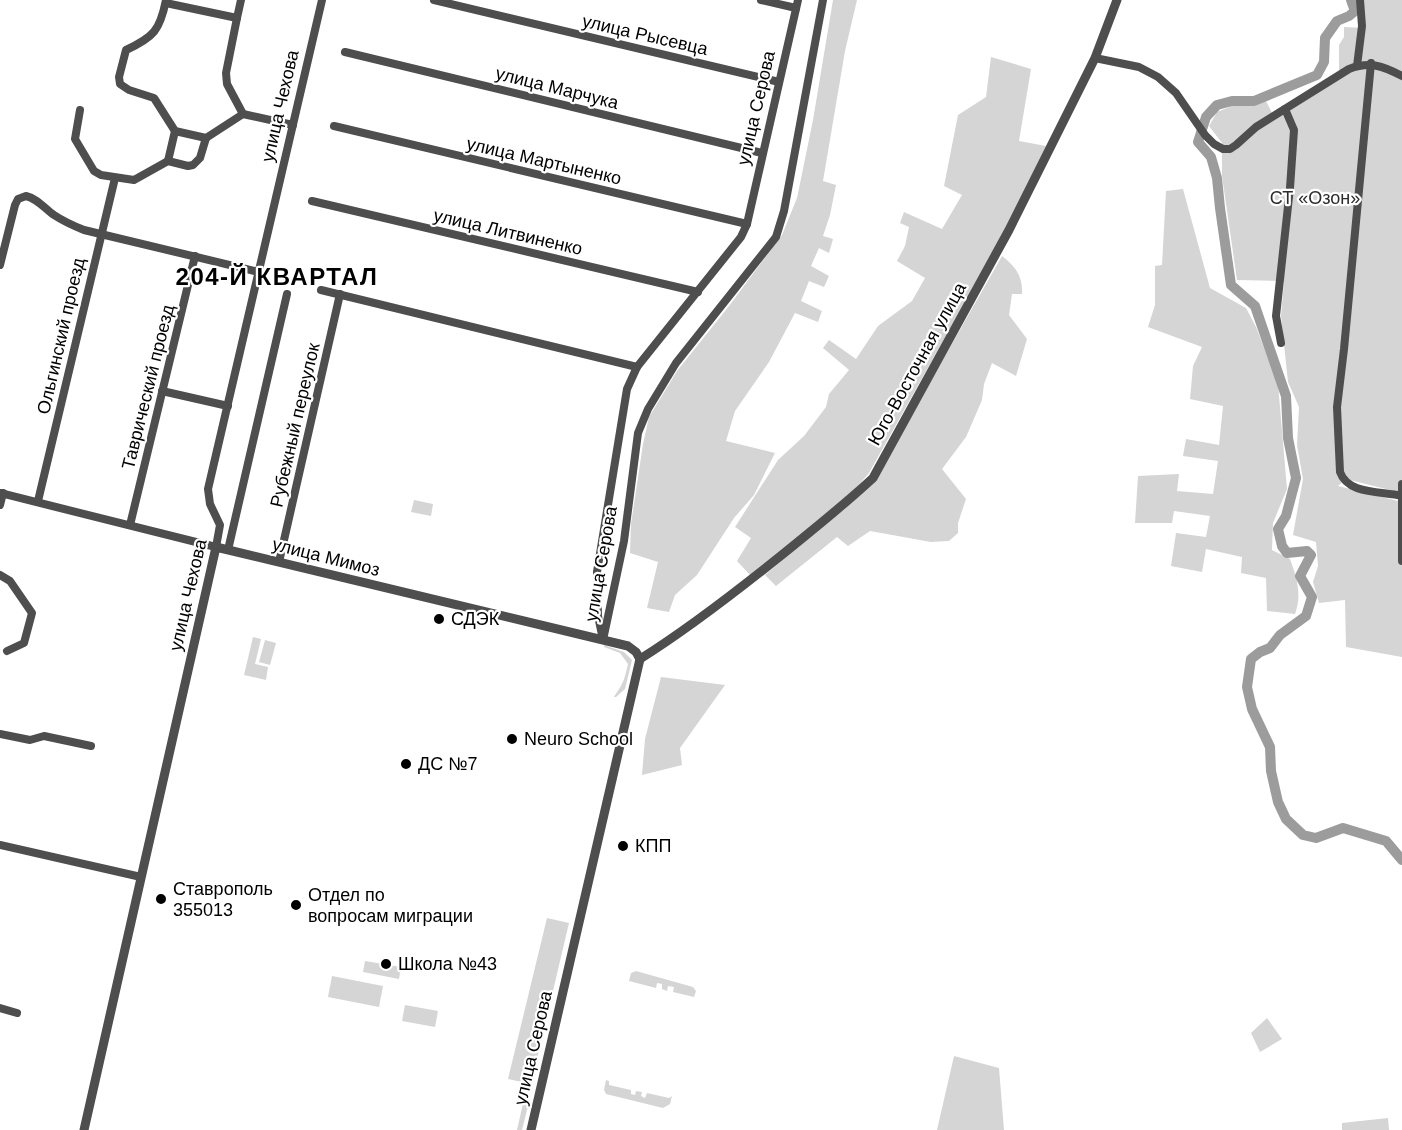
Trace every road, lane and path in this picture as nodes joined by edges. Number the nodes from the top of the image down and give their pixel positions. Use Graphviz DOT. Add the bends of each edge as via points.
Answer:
graph roads {
  1 [pos="241,0"];
  2 [pos="322,0"];
  3 [pos="434,0"];
  4 [pos="761,0"];
  5 [pos="823,0"];
  6 [pos="1117,0"];
  7 [pos="1360,0"];
  8 [pos="166,1"];
  9 [pos="797,4"];
  10 [pos="237,18"];
  11 [pos="345,52"];
  12 [pos="1095,58"];
  13 [pos="1371,63"];
  14 [pos="1357,66"];
  15 [pos="1402,76"];
  16 [pos="779,82"];
  17 [pos="80,110"];
  18 [pos="1285,110"];
  19 [pos="243,114"];
  20 [pos="293,126"];
  21 [pos="334,126"];
  22 [pos="175,131"];
  23 [pos="206,138"];
  24 [pos="762,153"];
  25 [pos="168,161"];
  26 [pos="115,178"];
  27 [pos="312,201"];
  28 [pos="747,224"];
  29 [pos="101,235"];
  30 [pos="195,256"];
  31 [pos="0,265"];
  32 [pos="259,272"];
  33 [pos="321,290"];
  34 [pos="698,292"];
  35 [pos="287,294"];
  36 [pos="340,294"];
  37 [pos="1281,343"];
  38 [pos="637,367"];
  39 [pos="162,391"];
  40 [pos="228,406"];
  41 [pos="1402,484"];
  42 [pos="1,493"];
  43 [pos="1401,496"];
  44 [pos="38,501"];
  45 [pos="0,505"];
  46 [pos="130,525"];
  47 [pos="216,547"];
  48 [pos="228,550"];
  49 [pos="1402,561"];
  50 [pos="279,562"];
  51 [pos="0,575"];
  52 [pos="603,640"];
  53 [pos="7,651"];
  54 [pos="640,658"];
  55 [pos="0,734"];
  56 [pos="91,746"];
  57 [pos="0,845"];
  58 [pos="141,877"];
  59 [pos="0,1008"];
  60 [pos="18,1013"];
  61 [pos="84,1130"];
  62 [pos="531,1130"];
  1 -- 10 [label="street"];
  2 -- 20 [label="street, улица Чехова"];
  3 -- 16 [label="street, улица Рысевца"];
  4 -- 9 [label="street"];
  5 -- 52 [label="street, улица Серова" via="776,237 676,363 638,433 624,541"];
  6 -- 12 [label="street, Юго-Восточная улица"];
  7 -- 14 [label="street" via="1362,26"];
  8 -- 10 [label="street"];
  8 -- 22 [label="street" via="152,35 126,50 119,77 124,88 154,98"];
  9 -- 16 [label="street, улица Серова"];
  10 -- 19 [label="street" via="226,73 227,84"];
  11 -- 24 [label="street, улица Марчука"];
  12 -- 18 [label="street" via="1139,67 1158,77 1176,93 1205,135 1223,149 1230,149"];
  12 -- 54 [label="street, Юго-Восточная улица" via="1009,230 873,478 738,590 670,641"];
  13 -- 14 [label="street"];
  13 -- 15 [label="street"];
  13 -- 43 [label="street" via="1337,407 1340,472 1351,486"];
  14 -- 18 [label="street"];
  16 -- 24 [label="street, улица Серова"];
  17 -- 26 [label="street" via="77,144 94,171"];
  18 -- 37 [label="street" via="1294,130 1276,316"];
  19 -- 20 [label="street"];
  19 -- 23 [label="street"];
  20 -- 32 [label="street, улица Чехова"];
  21 -- 28 [label="street, улица Мартыненко"];
  22 -- 23 [label="street"];
  22 -- 25 [label="street"];
  23 -- 25 [label="street" via="200,158 193,165"];
  24 -- 28 [label="street, улица Серова"];
  25 -- 26 [label="street" via="134,180"];
  26 -- 29 [label="street, Ольгинский проезд"];
  27 -- 34 [label="street, улица Литвиненко"];
  28 -- 34 [label="street, улица Серова"];
  29 -- 30 [label="street"];
  29 -- 31 [label="street" via="67,223 38,200 22,196 15,205"];
  29 -- 44 [label="street, Ольгинский проезд"];
  30 -- 32 [label="street"];
  30 -- 39 [label="street, Таврический проезд"];
  32 -- 40 [label="street, улица Чехова"];
  33 -- 36 [label="street"];
  34 -- 38 [label="street, улица Серова"];
  35 -- 48 [label="street"];
  36 -- 38 [label="street"];
  36 -- 50 [label="street, Рубежный переулок"];
  38 -- 52 [label="street, улица Серова" via="627,389 597,572"];
  39 -- 40 [label="street"];
  39 -- 46 [label="street, Таврический проезд"];
  40 -- 47 [label="street, улица Чехова" via="208,489 220,525"];
  41 -- 43 [label="street"];
  42 -- 44 [label="street, улица Мимоз"];
  42 -- 45 [label="street"];
  43 -- 49 [label="street"];
  44 -- 46 [label="street, улица Мимоз"];
  46 -- 47 [label="street, улица Мимоз"];
  47 -- 48 [label="street, улица Мимоз"];
  47 -- 58 [label="street, улица Чехова"];
  48 -- 50 [label="street, улица Мимоз"];
  50 -- 52 [label="street, улица Мимоз"];
  51 -- 53 [label="street" via="10,581 32,613 24,643"];
  52 -- 54 [label="street, улица Мимоз" via="628,646"];
  54 -- 62 [label="street, улица Серова"];
  55 -- 56 [label="street" via="30,740 44,736"];
  57 -- 58 [label="street"];
  58 -- 61 [label="street, улица Чехова"];
  59 -- 60 [label="street"];
}
